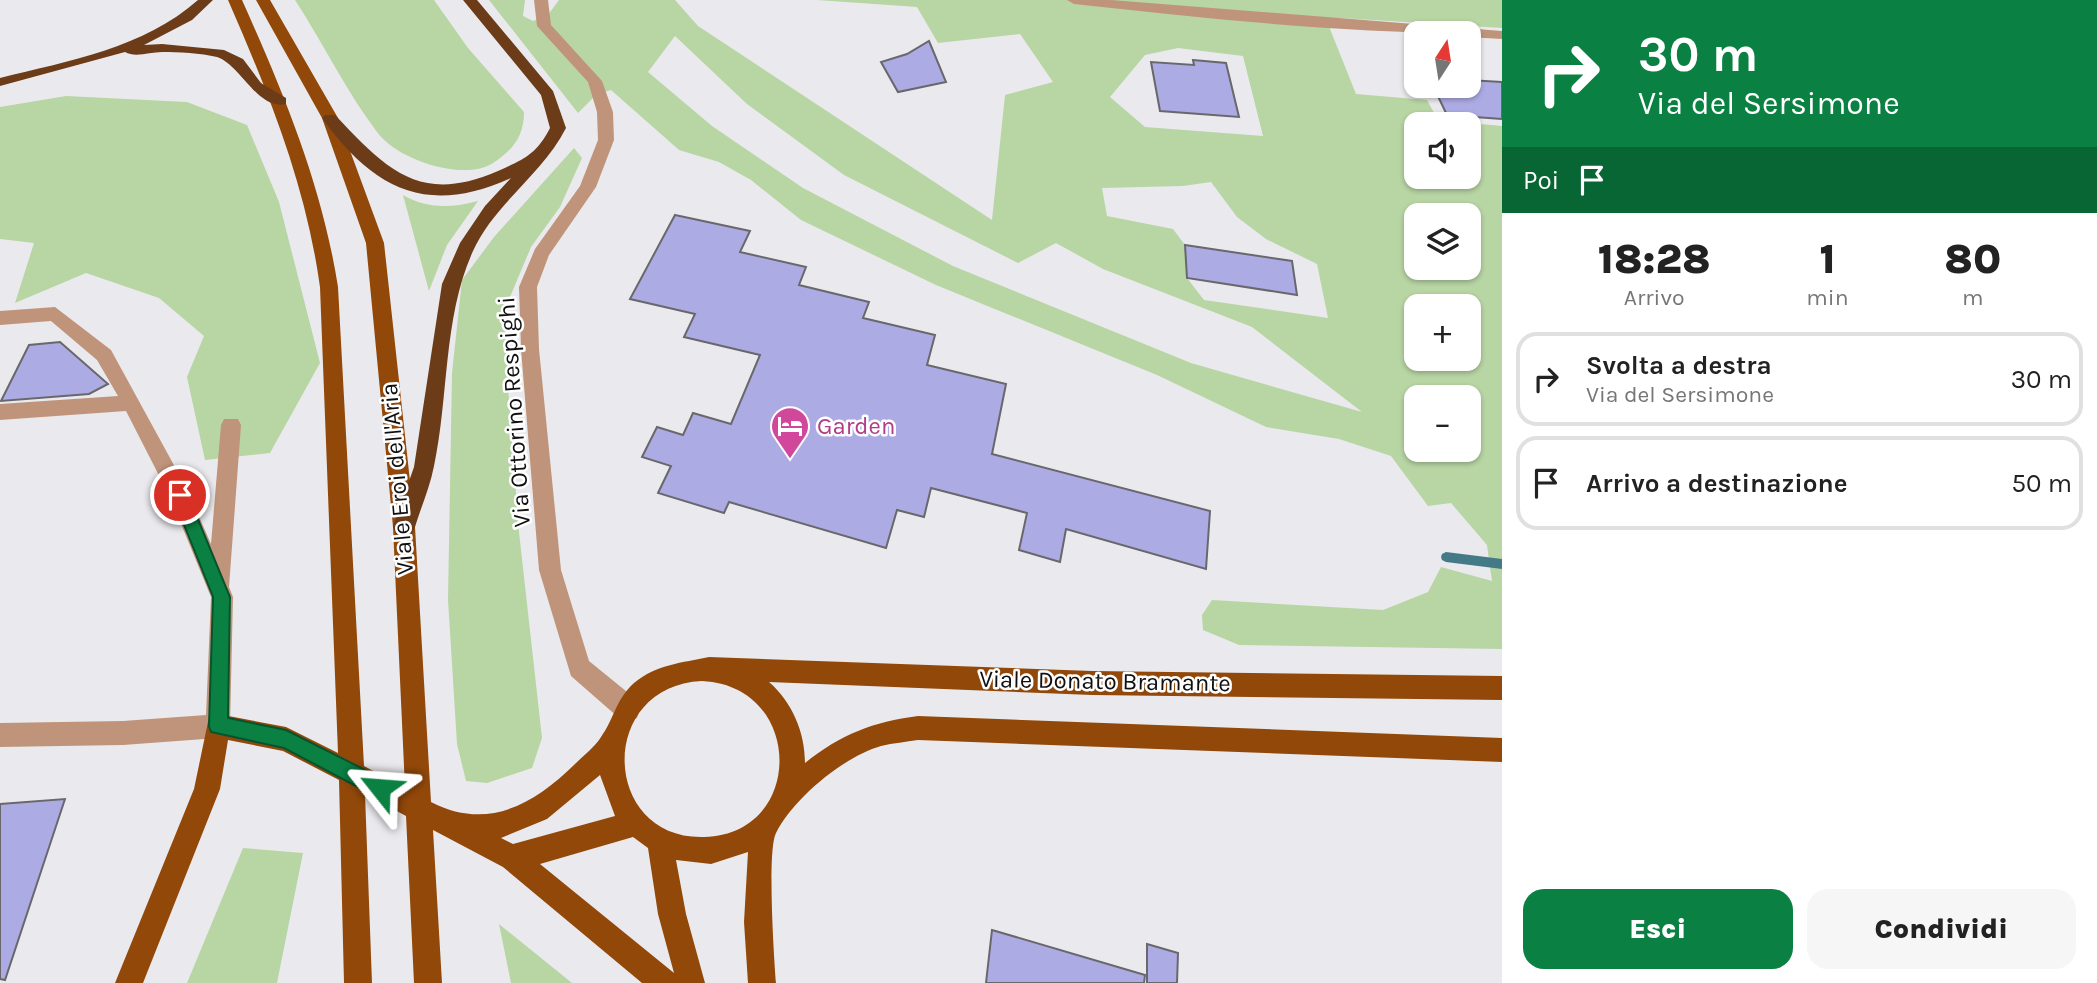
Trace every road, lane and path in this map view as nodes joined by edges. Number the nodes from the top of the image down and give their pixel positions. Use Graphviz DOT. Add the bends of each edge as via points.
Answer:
graph roads {
  1 [pos="206,0"];
  2 [pos="235,0"];
  3 [pos="263,0"];
  4 [pos="470,0"];
  5 [pos="541,0"];
  6 [pos="1074,0"];
  7 [pos="1502,35"];
  8 [pos="115,52"];
  9 [pos="0,82"];
  10 [pos="281,101"];
  11 [pos="330,118"];
  12 [pos="538,158"];
  13 [pos="0,318"];
  14 [pos="132,403"];
  15 [pos="0,412"];
  16 [pos="231,425"];
  17 [pos="404,527"];
  18 [pos="218,590"];
  19 [pos="709,668"];
  20 [pos="1502,688"];
  21 [pos="628,709"];
  22 [pos="218,726"];
  23 [pos="0,736"];
  24 [pos="614,742"];
  25 [pos="1502,750"];
  26 [pos="786,794"];
  27 [pos="635,824"];
  28 [pos="450,825"];
  29 [pos="762,828"];
  30 [pos="660,843"];
  31 [pos="512,858"];
  32 [pos="129,983"];
  33 [pos="358,983"];
  34 [pos="428,983"];
  35 [pos="664,983"];
  36 [pos="691,983"];
  37 [pos="762,983"];
  1 -- 8 [label="highway" via="172,26"];
  2 -- 10 [label="main road"];
  3 -- 11 [label="main road, Viale Eroi dell'Aria"];
  4 -- 12 [label="highway" via="548,94 558,128"];
  5 -- 21 [label="street, Via Ottorino Respighi" via="544,26 595,81 605,112 606,140 588,187 541,253 528,287 550,569 579,668"];
  6 -- 7 [label="street"];
  8 -- 9 [label="highway"];
  8 -- 10 [label="highway" via="162,48 219,53 237,62 256,86"];
  10 -- 33 [label="main road" via="304,161 323,234 329,287"];
  11 -- 12 [label="highway" via="394,181 421,190 453,191 488,183"];
  11 -- 17 [label="main road, Viale Eroi dell'Aria" via="375,243"];
  12 -- 17 [label="highway" via="491,210 466,247 451,284 424,467"];
  13 -- 14 [label="street" via="55,314 104,355"];
  14 -- 15 [label="street"];
  14 -- 18 [label="street" via="180,495"];
  16 -- 18 [label="street"];
  17 -- 34 [label="main road, Viale Eroi dell'Aria"];
  18 -- 22 [label="street" via="222,597"];
  19 -- 20 [label="main road, Viale Donato Bramante" via="1092,683"];
  19 -- 21 [label="main road, Viale Donato Bramante" via="664,678"];
  19 -- 26 [label="main road, Viale Donato Bramante" via="736,674 760,688 779,709 790,735 793,764"];
  21 -- 24 [label="main road, Viale Donato Bramante"];
  22 -- 23 [label="street"];
  22 -- 28 [label="main road, Viale Donato Bramante" via="286,739"];
  22 -- 32 [label="main road" via="207,789"];
  24 -- 27 [label="main road, Viale Donato Bramante" via="611,771"];
  24 -- 28 [label="main road, Viale Donato Bramante" via="539,811 505,825"];
  25 -- 26 [label="main road, Viale Donato Bramante" via="918,728 878,734 835,754"];
  26 -- 29 [label="main road, Viale Donato Bramante"];
  27 -- 30 [label="main road, Viale Donato Bramante"];
  27 -- 31 [label="main road"];
  28 -- 31 [label="main road, Viale Donato Bramante"];
  29 -- 30 [label="main road, Viale Donato Bramante" via="739,844 713,852 685,852"];
  29 -- 37 [label="main road" via="758,922"];
  30 -- 36 [label="main road" via="672,914"];
  31 -- 35 [label="main road, Viale Donato Bramante"];
}
